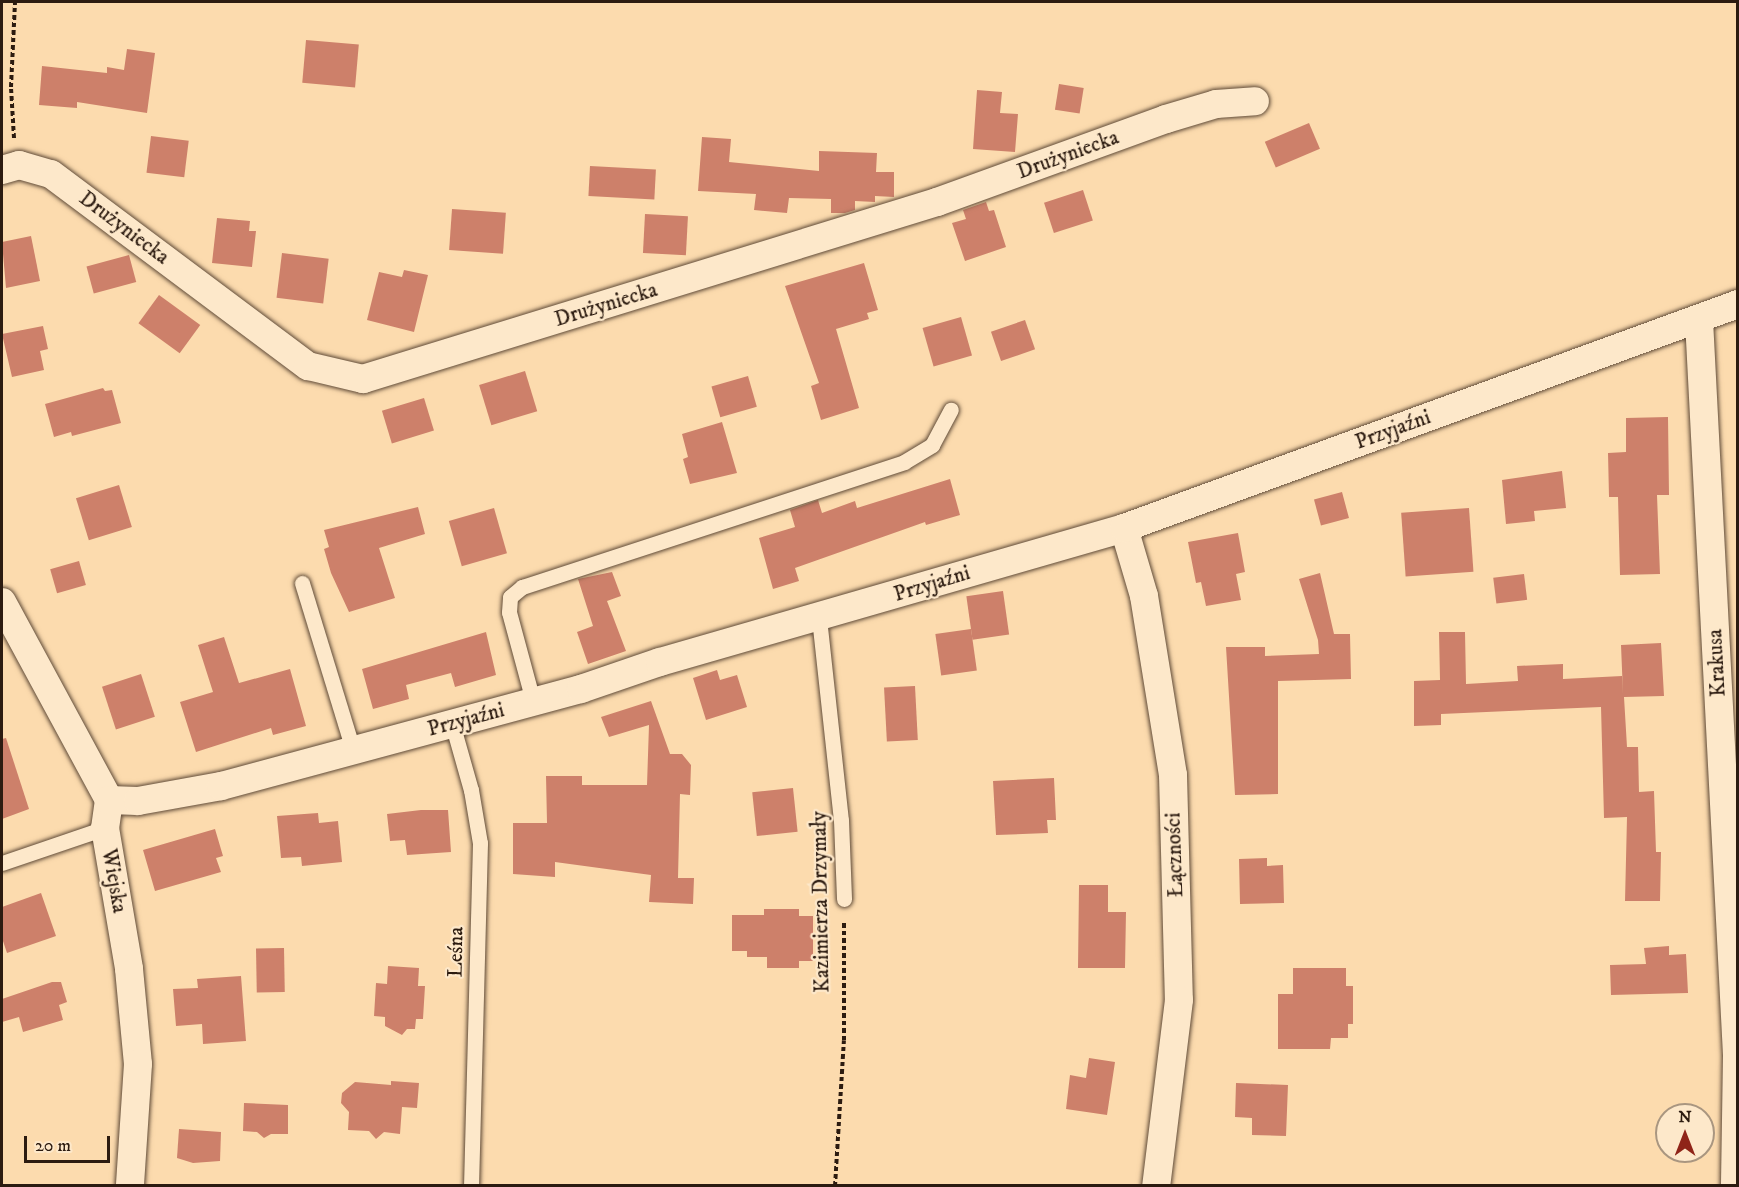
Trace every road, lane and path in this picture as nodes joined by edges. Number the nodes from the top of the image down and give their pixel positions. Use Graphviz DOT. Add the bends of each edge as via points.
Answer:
graph roads {
  1 [pos="15,2"];
  2 [pos="1255,101"];
  3 [pos="10,168"];
  4 [pos="1737,304"];
  5 [pos="1699,320"];
  6 [pos="951,410"];
  7 [pos="1124,528"];
  8 [pos="302,584"];
  9 [pos="2,603"];
  10 [pos="819,618"];
  11 [pos="532,701"];
  12 [pos="452,723"];
  13 [pos="353,750"];
  14 [pos="109,800"];
  15 [pos="105,828"];
  16 [pos="2,863"];
  17 [pos="844,899"];
  18 [pos="130,1185"];
  19 [pos="471,1185"];
  20 [pos="835,1185"];
  21 [pos="1156,1185"];
  22 [pos="1735,1185"];
  1 -- 3 [label="path"];
  2 -- 3 [label="street, Drużyniecka" via="1216,104 1166,119 937,202 363,379 308,366 51,174"];
  4 -- 5 [label="street, Przyjaźni"];
  5 -- 7 [label="street, Przyjaźni"];
  5 -- 22 [label="street, Krakusa" via="1737,1056"];
  6 -- 11 [label="lane" via="932,446 904,462 522,587 510,597 508,612"];
  7 -- 10 [label="street, Przyjaźni"];
  7 -- 21 [label="street, Łączności" via="1144,596 1173,775 1179,999"];
  8 -- 13 [label="lane"];
  9 -- 14 [label="street"];
  10 -- 11 [label="street, Przyjaźni"];
  10 -- 17 [label="lane, Kazimierza Drzymały" via="841,820"];
  11 -- 12 [label="street, Przyjaźni"];
  12 -- 13 [label="street, Przyjaźni"];
  12 -- 19 [label="lane, Leśna" via="471,790 480,843"];
  13 -- 14 [label="street, Przyjaźni" via="221,786 138,801"];
  14 -- 15 [label="street, Wiejska"];
  15 -- 16 [label="lane"];
  15 -- 18 [label="street, Wiejska" via="129,969 138,1064"];
  17 -- 20 [label="path, Kazimierza Drzymały" via="844,1040"];
}
